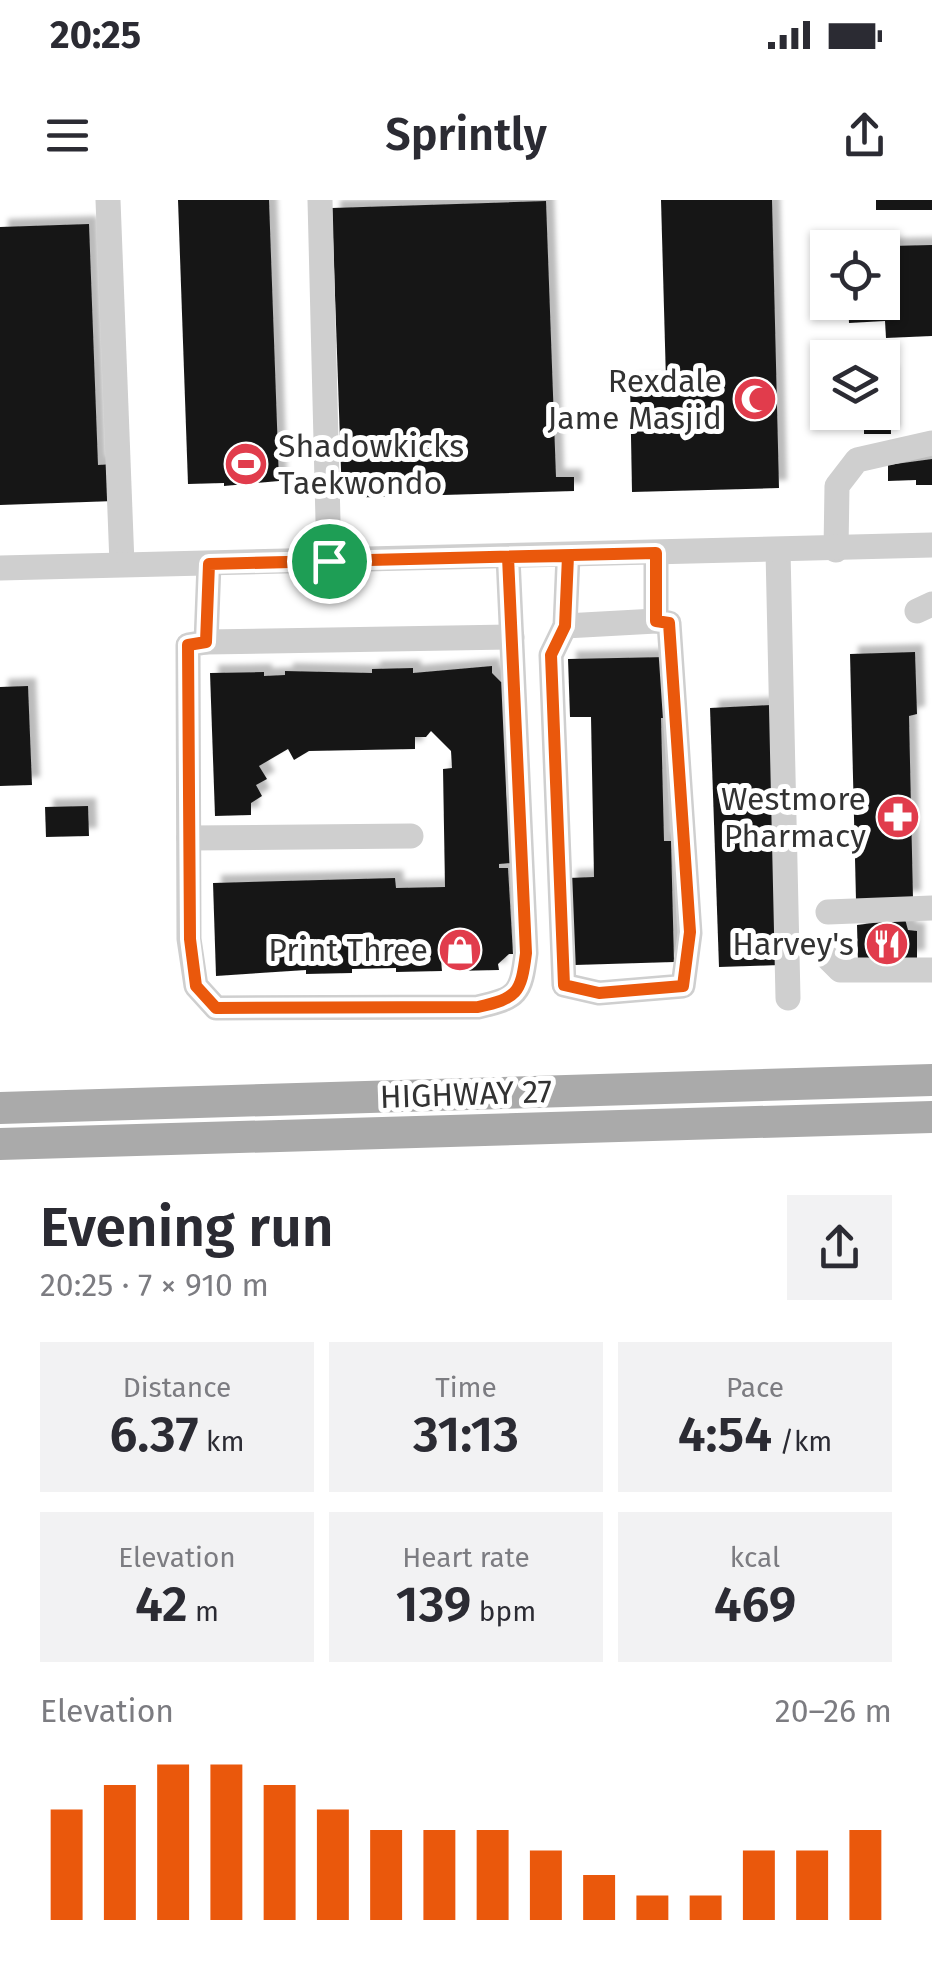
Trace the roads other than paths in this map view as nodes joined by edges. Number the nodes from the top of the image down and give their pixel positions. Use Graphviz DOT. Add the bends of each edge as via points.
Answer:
graph roads {
  1 [pos="108,200"];
  2 [pos="320,200"];
  3 [pos="932,443"];
  4 [pos="932,545"];
  5 [pos="836,550"];
  6 [pos="778,551"];
  7 [pos="656,553"];
  8 [pos="568,556"];
  9 [pos="508,557"];
  10 [pos="329,561"];
  11 [pos="122,564"];
  12 [pos="209,564"];
  13 [pos="0,568"];
  14 [pos="656,621"];
  15 [pos="565,626"];
  16 [pos="512,637"];
  17 [pos="206,642"];
  18 [pos="411,836"];
  19 [pos="189,838"];
  20 [pos="932,908"];
  21 [pos="828,912"];
  22 [pos="829,959"];
  23 [pos="932,970"];
  24 [pos="788,998"];
  25 [pos="932,1080"];
  26 [pos="0,1108"];
  27 [pos="932,1117"];
  28 [pos="0,1144"];
  29 [pos="170,1150"];
  1 -- 11 [label="street"];
  2 -- 10 [label="street"];
  3 -- 5 [label="street" via="857,460 837,486"];
  4 -- 5 [label="street"];
  5 -- 6 [label="street"];
  6 -- 7 [label="street"];
  6 -- 24 [label="street"];
  7 -- 8 [label="street"];
  7 -- 14 [label="street"];
  8 -- 9 [label="street"];
  8 -- 15 [label="street"];
  9 -- 10 [label="street"];
  9 -- 16 [label="street"];
  10 -- 12 [label="street"];
  11 -- 12 [label="street"];
  11 -- 13 [label="street"];
  12 -- 17 [label="street"];
  14 -- 15 [label="street"];
  14 -- 15 [label="street" via="669,623 690,932 683,986 599,993 564,985 551,655"];
  16 -- 17 [label="street"];
  16 -- 19 [label="street" via="526,953 522,984 509,1000 478,1007 216,1008 196,986"];
  17 -- 19 [label="street" via="188,645"];
  18 -- 19 [label="street"];
  20 -- 21 [label="street"];
  22 -- 23 [label="street" via="840,970"];
  25 -- 26 [label="main road, HIGHWAY 27"];
  27 -- 29 [label="main road, HIGHWAY 27"];
  28 -- 29 [label="main road, HIGHWAY 27"];
}
